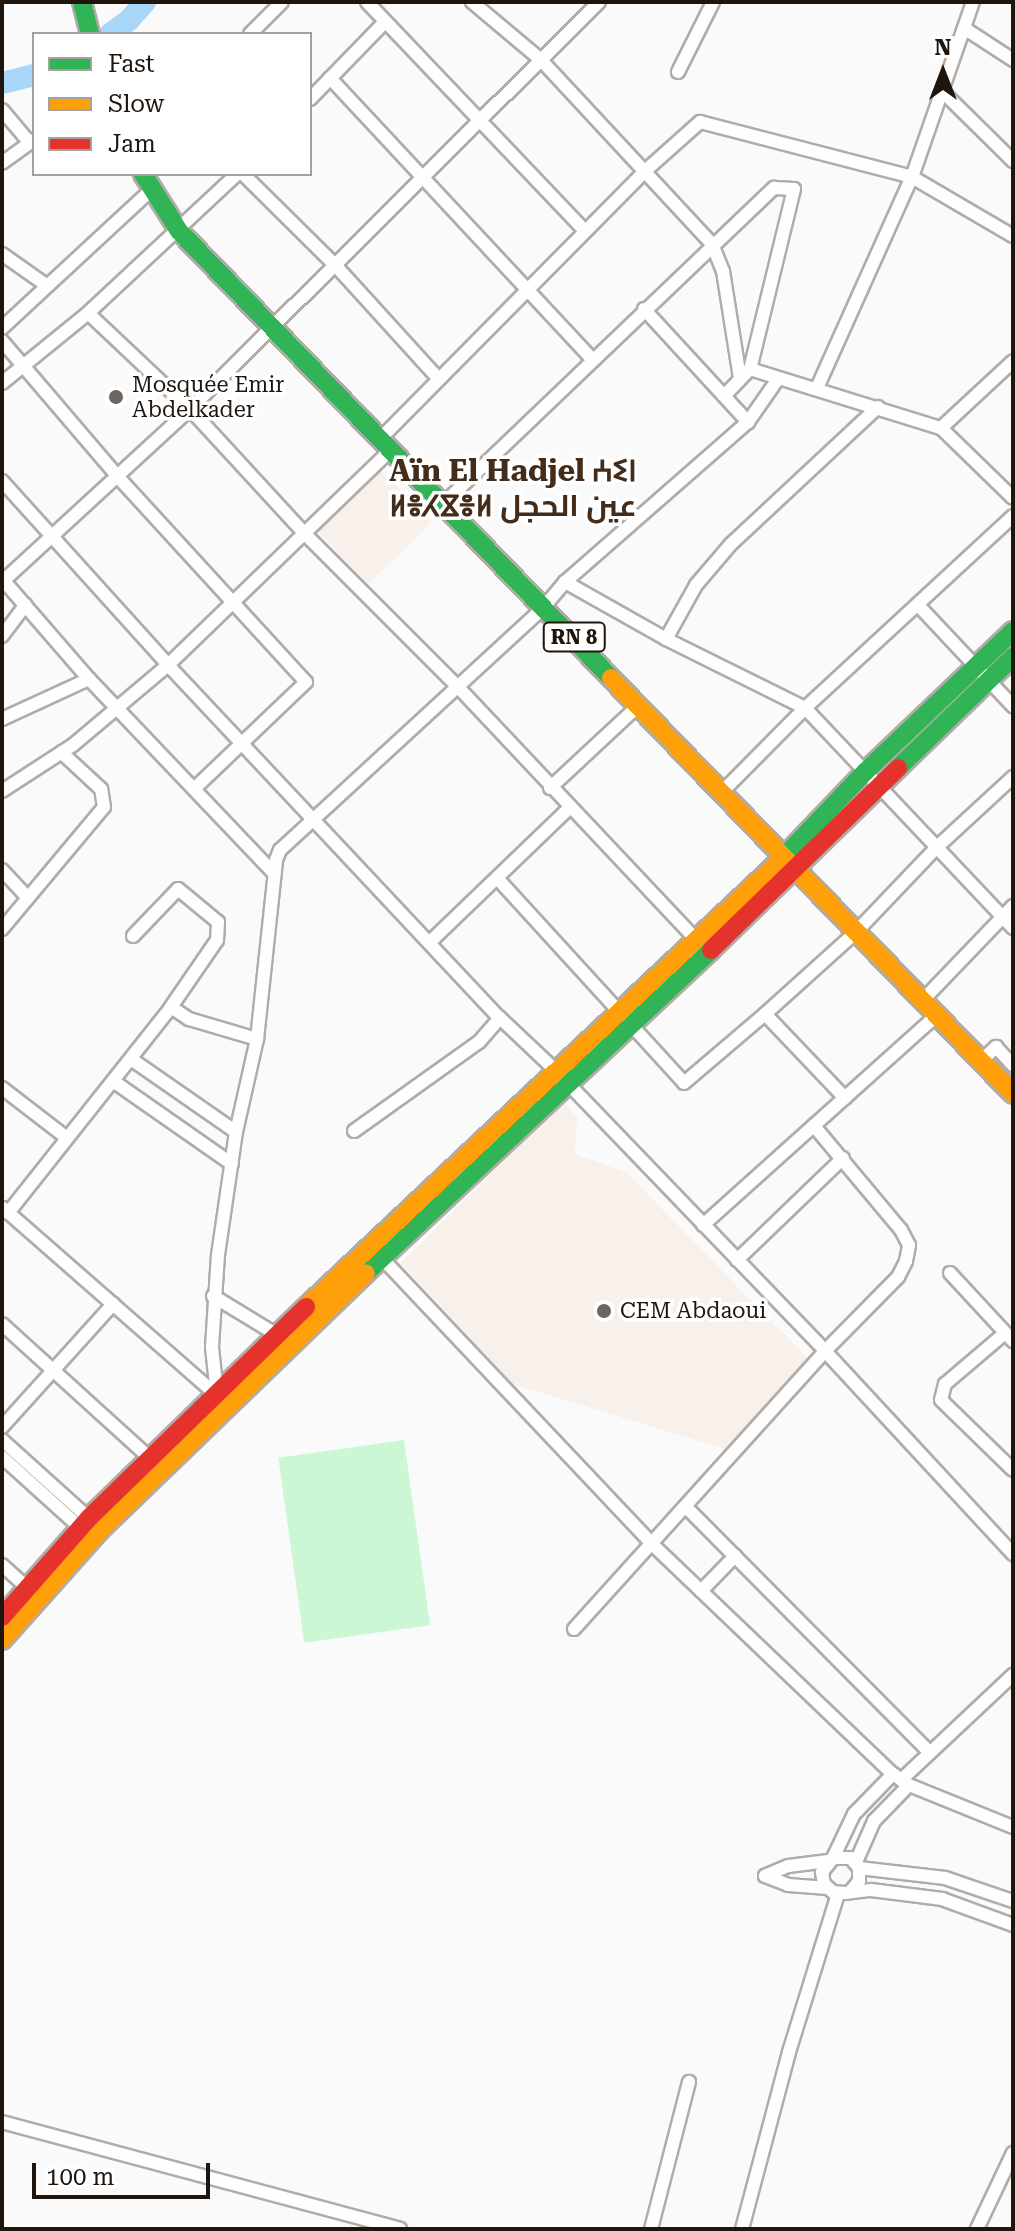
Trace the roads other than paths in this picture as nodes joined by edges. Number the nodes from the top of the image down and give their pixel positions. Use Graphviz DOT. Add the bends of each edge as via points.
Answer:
graph roads {
  1 [pos="282,2"];
  2 [pos="367,2"];
  3 [pos="599,2"];
  4 [pos="713,2"];
  5 [pos="973,2"];
  6 [pos="481,4"];
  7 [pos="385,22"];
  8 [pos="964,28"];
  9 [pos="252,32"];
  10 [pos="541,60"];
  11 [pos="1013,60"];
  12 [pos="678,72"];
  13 [pos="330,78"];
  14 [pos="942,91"];
  15 [pos="312,97"];
  16 [pos="2,110"];
  17 [pos="479,122"];
  18 [pos="32,141"];
  19 [pos="1013,161"];
  20 [pos="2,163"];
  21 [pos="645,171"];
  22 [pos="235,176"];
  23 [pos="245,176"];
  24 [pos="425,177"];
  25 [pos="912,177"];
  26 [pos="147,182"];
  27 [pos="179,231"];
  28 [pos="585,231"];
  29 [pos="1013,236"];
  30 [pos="712,244"];
  31 [pos="2,254"];
  32 [pos="336,266"];
  33 [pos="46,285"];
  34 [pos="527,290"];
  35 [pos="644,309"];
  36 [pos="88,313"];
  37 [pos="2,328"];
  38 [pos="273,328"];
  39 [pos="2,341"];
  40 [pos="592,359"];
  41 [pos="1013,361"];
  42 [pos="25,364"];
  43 [pos="745,374"];
  44 [pos="439,379"];
  45 [pos="778,379"];
  46 [pos="2,383"];
  47 [pos="817,388"];
  48 [pos="724,396"];
  49 [pos="878,407"];
  50 [pos="190,409"];
  51 [pos="748,422"];
  52 [pos="941,428"];
  53 [pos="386,444"];
  54 [pos="118,477"];
  55 [pos="2,481"];
  56 [pos="1013,498"];
  57 [pos="443,504"];
  58 [pos="1013,516"];
  59 [pos="305,534"];
  60 [pos="52,538"];
  61 [pos="3,581"];
  62 [pos="565,582"];
  63 [pos="232,602"];
  64 [pos="25,605"];
  65 [pos="918,605"];
  66 [pos="544,607"];
  67 [pos="1013,631"];
  68 [pos="2,636"];
  69 [pos="666,639"];
  70 [pos="1013,657"];
  71 [pos="168,665"];
  72 [pos="983,674"];
  73 [pos="89,679"];
  74 [pos="458,687"];
  75 [pos="639,705"];
  76 [pos="1013,706"];
  77 [pos="117,707"];
  78 [pos="805,708"];
  79 [pos="2,719"];
  80 [pos="240,743"];
  81 [pos="61,752"];
  82 [pos="1013,777"];
  83 [pos="872,779"];
  84 [pos="195,788"];
  85 [pos="550,788"];
  86 [pos="2,791"];
  87 [pos="721,793"];
  88 [pos="569,808"];
  89 [pos="316,819"];
  90 [pos="936,848"];
  91 [pos="788,864"];
  92 [pos="2,870"];
  93 [pos="275,874"];
  94 [pos="497,878"];
  95 [pos="28,898"];
  96 [pos="1013,906"];
  97 [pos="1002,917"];
  98 [pos="1013,928"];
  99 [pos="2,929"];
  100 [pos="855,933"];
  101 [pos="133,936"];
  102 [pos="431,941"];
  103 [pos="702,946"];
  104 [pos="922,1001"];
  105 [pos="171,1007"];
  106 [pos="620,1010"];
  107 [pos="765,1014"];
  108 [pos="937,1015"];
  109 [pos="500,1018"];
  110 [pos="632,1025"];
  111 [pos="257,1039"];
  112 [pos="131,1059"];
  113 [pos="981,1061"];
  114 [pos="1013,1065"];
  115 [pos="555,1070"];
  116 [pos="113,1081"];
  117 [pos="569,1085"];
  118 [pos="2,1088"];
  119 [pos="1013,1094"];
  120 [pos="845,1098"];
  121 [pos="814,1126"];
  122 [pos="354,1131"];
  123 [pos="236,1132"];
  124 [pos="67,1138"];
  125 [pos="843,1158"];
  126 [pos="232,1164"];
  127 [pos="5,1210"];
  128 [pos="703,1225"];
  129 [pos="376,1252"];
  130 [pos="737,1260"];
  131 [pos="950,1273"];
  132 [pos="213,1296"];
  133 [pos="113,1304"];
  134 [pos="2,1324"];
  135 [pos="1009,1337"];
  136 [pos="286,1341"];
  137 [pos="825,1351"];
  138 [pos="53,1370"];
  139 [pos="222,1401"];
  140 [pos="2,1427"];
  141 [pos="2,1440"];
  142 [pos="2,1457"];
  143 [pos="157,1464"];
  144 [pos="1013,1470"];
  145 [pos="686,1507"];
  146 [pos="90,1529"];
  147 [pos="652,1544"];
  148 [pos="1013,1553"];
  149 [pos="735,1556"];
  150 [pos="2,1565"];
  151 [pos="701,1591"];
  152 [pos="33,1594"];
  153 [pos="2,1617"];
  154 [pos="574,1629"];
  155 [pos="2,1640"];
  156 [pos="1013,1675"];
  157 [pos="930,1753"];
  158 [pos="901,1780"];
  159 [pos="1013,1827"];
  160 [pos="830,1859"];
  161 [pos="857,1865"];
  162 [pos="839,1891"];
  163 [pos="1013,1901"];
  164 [pos="1013,1925"];
  165 [pos="689,2082"];
  166 [pos="2,2122"];
  167 [pos="1013,2153"];
  168 [pos="400,2229"];
  169 [pos="651,2229"];
  170 [pos="742,2229"];
  171 [pos="977,2229"];
  1 -- 9 [label="street"];
  2 -- 7 [label="street"];
  3 -- 10 [label="street"];
  4 -- 12 [label="street"];
  5 -- 8 [label="street"];
  6 -- 10 [label="street"];
  7 -- 13 [label="street"];
  7 -- 17 [label="street"];
  8 -- 11 [label="street"];
  8 -- 14 [label="street"];
  10 -- 17 [label="street"];
  10 -- 21 [label="street"];
  13 -- 15 [label="street"];
  13 -- 24 [label="street"];
  14 -- 19 [label="street"];
  14 -- 25 [label="street"];
  16 -- 18 [label="street"];
  17 -- 24 [label="street"];
  17 -- 28 [label="street"];
  18 -- 20 [label="street"];
  21 -- 25 [label="street" via="700,122"];
  21 -- 28 [label="street"];
  21 -- 30 [label="street"];
  22 -- 27 [label="street"];
  23 -- 32 [label="street"];
  24 -- 32 [label="street"];
  24 -- 34 [label="street"];
  25 -- 29 [label="street"];
  25 -- 47 [label="street"];
  26 -- 27 [label="main road, RN 8"];
  26 -- 33 [label="street"];
  27 -- 36 [label="street"];
  27 -- 38 [label="main road, RN 8"];
  28 -- 34 [label="street"];
  30 -- 35 [label="street"];
  30 -- 43 [label="street" via="723,271"];
  30 -- 43 [label="street" via="774,188 794,189"];
  31 -- 33 [label="street"];
  32 -- 38 [label="street"];
  32 -- 44 [label="street"];
  33 -- 37 [label="street"];
  34 -- 40 [label="street"];
  34 -- 44 [label="street"];
  35 -- 40 [label="street"];
  35 -- 48 [label="street"];
  36 -- 42 [label="street"];
  36 -- 50 [label="street"];
  38 -- 50 [label="street"];
  38 -- 53 [label="main road, RN 8"];
  39 -- 42 [label="street"];
  40 -- 57 [label="street"];
  41 -- 52 [label="street"];
  42 -- 46 [label="street"];
  42 -- 54 [label="street"];
  43 -- 45 [label="street"];
  43 -- 48 [label="street"];
  44 -- 53 [label="street"];
  45 -- 47 [label="street"];
  45 -- 51 [label="street"];
  47 -- 49 [label="street"];
  48 -- 51 [label="street"];
  49 -- 52 [label="street"];
  49 -- 69 [label="street" via="731,544 696,585"];
  50 -- 54 [label="street"];
  50 -- 59 [label="street"];
  51 -- 62 [label="street"];
  52 -- 56 [label="street"];
  53 -- 57 [label="main road, RN 8"];
  53 -- 59 [label="street"];
  54 -- 60 [label="street"];
  54 -- 63 [label="street"];
  55 -- 60 [label="street"];
  57 -- 66 [label="main road, RN 8"];
  58 -- 65 [label="street"];
  59 -- 63 [label="street"];
  59 -- 74 [label="street"];
  60 -- 61 [label="street"];
  60 -- 71 [label="street"];
  61 -- 64 [label="street"];
  62 -- 66 [label="street"];
  62 -- 69 [label="street"];
  63 -- 71 [label="street"];
  63 -- 80 [label="street" via="306,682"];
  64 -- 68 [label="street"];
  64 -- 73 [label="street"];
  65 -- 72 [label="street"];
  65 -- 78 [label="street"];
  66 -- 74 [label="street"];
  66 -- 75 [label="main road, RN 8"];
  67 -- 72 [label="main road"];
  69 -- 78 [label="street"];
  70 -- 72 [label="main road"];
  71 -- 77 [label="street"];
  71 -- 80 [label="street"];
  72 -- 76 [label="street"];
  72 -- 83 [label="main road"];
  73 -- 77 [label="street"];
  73 -- 79 [label="street"];
  74 -- 85 [label="street"];
  74 -- 89 [label="street"];
  75 -- 85 [label="street"];
  75 -- 87 [label="main road, RN 8"];
  77 -- 81 [label="street"];
  77 -- 84 [label="street"];
  78 -- 83 [label="street"];
  78 -- 87 [label="street"];
  80 -- 84 [label="street"];
  80 -- 89 [label="street"];
  81 -- 86 [label="street"];
  81 -- 95 [label="street" via="101,789 104,807"];
  82 -- 90 [label="street"];
  83 -- 90 [label="street"];
  83 -- 91 [label="main road"];
  84 -- 93 [label="street"];
  85 -- 88 [label="street"];
  87 -- 91 [label="main road, RN 8"];
  88 -- 94 [label="street"];
  88 -- 103 [label="street"];
  89 -- 93 [label="street" via="280,850"];
  89 -- 102 [label="street"];
  90 -- 97 [label="street"];
  90 -- 100 [label="street"];
  91 -- 100 [label="main road, RN 8"];
  91 -- 103 [label="main road"];
  92 -- 95 [label="street"];
  93 -- 111 [label="street"];
  94 -- 102 [label="street"];
  94 -- 106 [label="street"];
  95 -- 99 [label="street"];
  96 -- 97 [label="street"];
  97 -- 98 [label="street"];
  97 -- 104 [label="street"];
  100 -- 104 [label="main road, RN 8"];
  100 -- 107 [label="street"];
  101 -- 105 [label="street" via="178,889 218,922 217,940"];
  102 -- 109 [label="street"];
  103 -- 106 [label="main road"];
  103 -- 110 [label="main road"];
  104 -- 108 [label="main road, RN 8"];
  105 -- 111 [label="street" via="189,1019"];
  105 -- 112 [label="street"];
  106 -- 110 [label="street"];
  106 -- 115 [label="main road"];
  107 -- 110 [label="street" via="684,1083"];
  107 -- 120 [label="street"];
  108 -- 113 [label="main road, RN 8"];
  108 -- 120 [label="street"];
  109 -- 115 [label="street"];
  109 -- 122 [label="street" via="479,1042"];
  110 -- 117 [label="main road"];
  111 -- 123 [label="street"];
  112 -- 116 [label="street"];
  112 -- 123 [label="street"];
  113 -- 114 [label="street" via="996,1047"];
  113 -- 119 [label="main road, RN 8"];
  115 -- 117 [label="street"];
  115 -- 129 [label="main road"];
  116 -- 124 [label="street"];
  116 -- 126 [label="street"];
  117 -- 128 [label="street"];
  117 -- 129 [label="main road"];
  118 -- 124 [label="street"];
  120 -- 121 [label="street"];
  121 -- 125 [label="street"];
  121 -- 128 [label="street"];
  123 -- 126 [label="street"];
  124 -- 127 [label="street"];
  125 -- 130 [label="street"];
  125 -- 137 [label="street" via="909,1245 898,1277"];
  126 -- 132 [label="street"];
  127 -- 133 [label="street"];
  128 -- 130 [label="street"];
  129 -- 136 [label="main road"];
  129 -- 147 [label="street"];
  130 -- 137 [label="street"];
  131 -- 135 [label="street"];
  132 -- 136 [label="street"];
  132 -- 139 [label="street" via="212,1347"];
  133 -- 138 [label="street"];
  133 -- 139 [label="street"];
  134 -- 138 [label="street"];
  135 -- 144 [label="street" via="945,1384 941,1400"];
  136 -- 139 [label="main road"];
  137 -- 145 [label="street"];
  137 -- 148 [label="street"];
  138 -- 140 [label="street"];
  138 -- 143 [label="street"];
  139 -- 143 [label="main road"];
  141 -- 146 [label="street"];
  142 -- 146 [label="street"];
  143 -- 146 [label="main road"];
  145 -- 147 [label="street"];
  145 -- 149 [label="street"];
  146 -- 152 [label="main road"];
  147 -- 151 [label="street"];
  147 -- 154 [label="street"];
  149 -- 151 [label="street"];
  149 -- 157 [label="street"];
  150 -- 152 [label="street"];
  151 -- 158 [label="street"];
  152 -- 153 [label="main road"];
  152 -- 155 [label="main road"];
  156 -- 157 [label="street"];
  157 -- 158 [label="street"];
  158 -- 159 [label="street"];
  158 -- 160 [label="street" via="854,1814"];
  158 -- 161 [label="street" via="874,1821"];
  160 -- 161 [label="street" via="845,1856"];
  160 -- 162 [label="street" via="822,1872"];
  160 -- 162 [label="street" via="765,1876 788,1885"];
  161 -- 162 [label="street" via="859,1881"];
  161 -- 163 [label="street" via="945,1878"];
  162 -- 164 [label="street" via="942,1899"];
  162 -- 170 [label="street"];
  165 -- 169 [label="street"];
  166 -- 168 [label="street"];
  167 -- 171 [label="street"];
}
